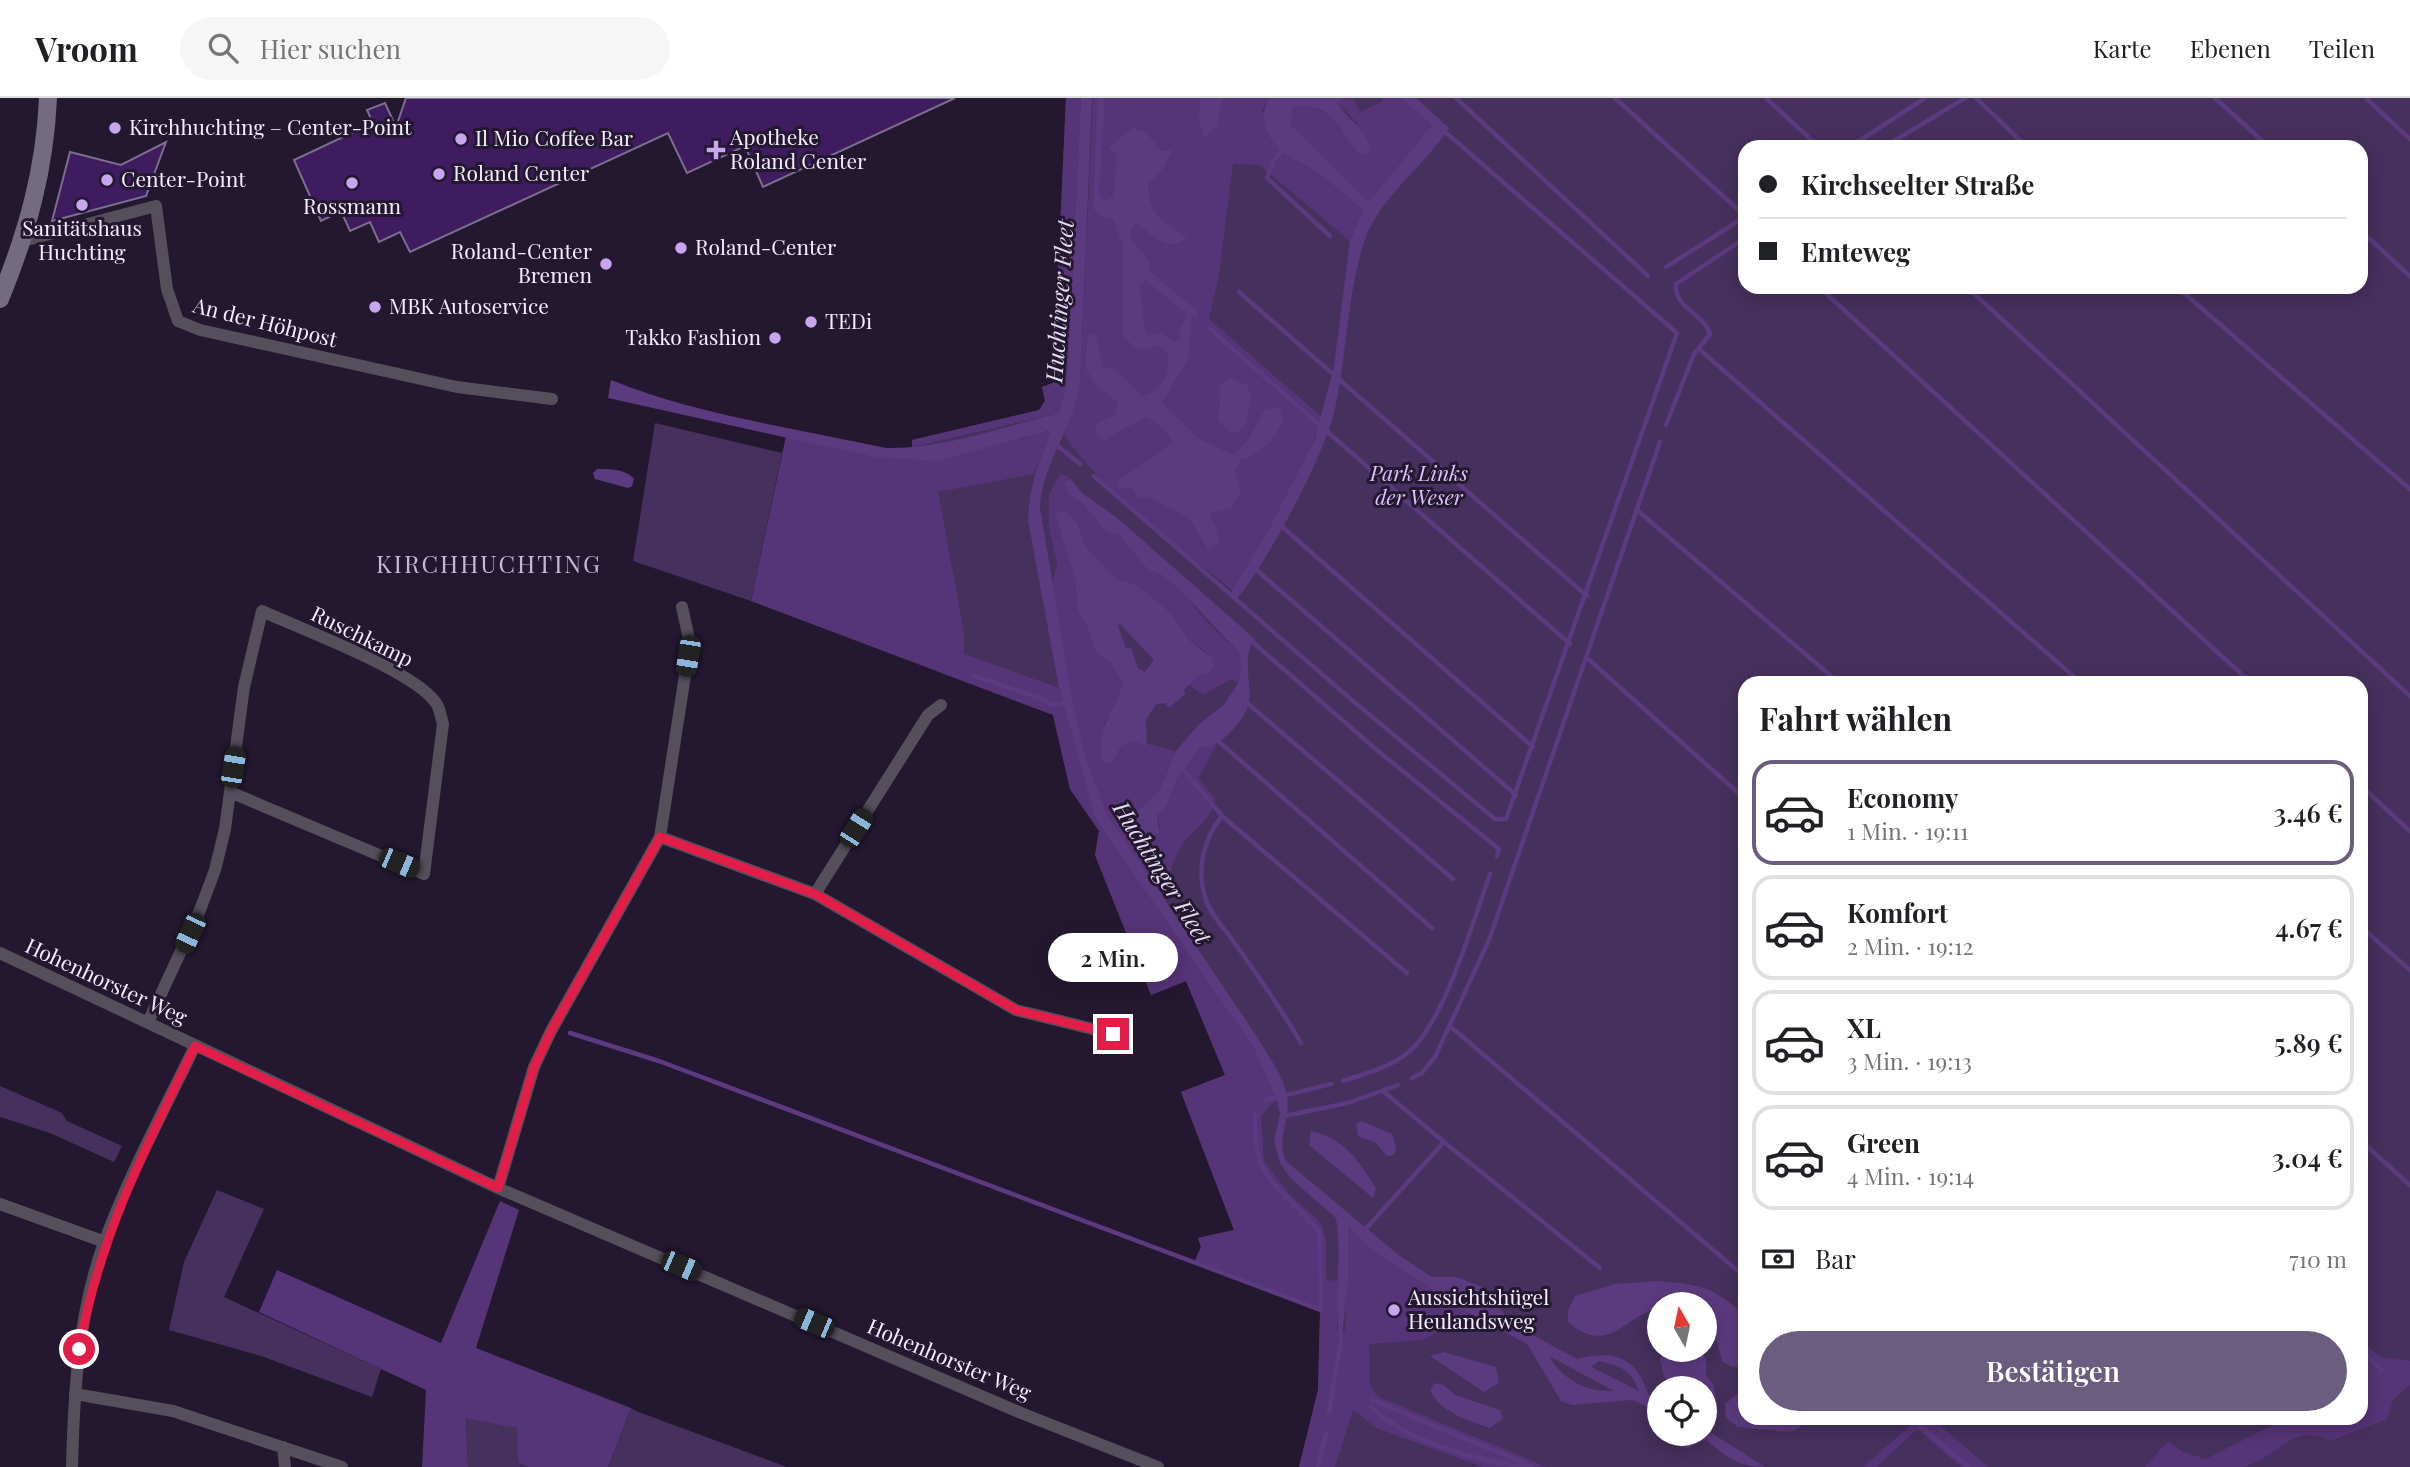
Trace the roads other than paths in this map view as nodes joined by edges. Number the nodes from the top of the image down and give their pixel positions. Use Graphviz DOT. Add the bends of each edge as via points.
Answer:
graph roads {
  1 [pos="48,98"];
  2 [pos="23,241"];
  3 [pos="0,299"];
  4 [pos="552,399"];
  5 [pos="682,607"];
  6 [pos="941,705"];
  7 [pos="230,792"];
  8 [pos="660,837"];
  9 [pos="815,894"];
  10 [pos="0,953"];
  11 [pos="148,1022"];
  12 [pos="1113,1034"];
  13 [pos="195,1046"];
  14 [pos="498,1188"];
  15 [pos="0,1204"];
  16 [pos="105,1242"];
  17 [pos="75,1394"];
  18 [pos="283,1447"];
  19 [pos="72,1467"];
  20 [pos="285,1467"];
  21 [pos="342,1467"];
  22 [pos="1158,1467"];
  1 -- 2 [label="main road" via="40,177"];
  2 -- 3 [label="main road"];
  2 -- 4 [label="street, An der Höhpost" via="156,206 167,289 178,321 457,387"];
  5 -- 8 [label="street" via="690,643"];
  6 -- 9 [label="street" via="928,715"];
  7 -- 7 [label="street, Ruschkamp" via="244,687 262,611 393,671 437,703 443,724 424,874"];
  7 -- 11 [label="street" via="215,870 201,910"];
  8 -- 9 [label="street"];
  8 -- 14 [label="street" via="534,1067"];
  9 -- 12 [label="street" via="1016,1010"];
  10 -- 11 [label="street, Hohenhorster Weg"];
  11 -- 13 [label="street, Hohenhorster Weg"];
  13 -- 14 [label="street, Hohenhorster Weg"];
  13 -- 16 [label="street"];
  14 -- 22 [label="street, Hohenhorster Weg" via="1021,1413"];
  15 -- 16 [label="street"];
  16 -- 17 [label="street" via="85,1314"];
  17 -- 18 [label="street" via="173,1411"];
  17 -- 19 [label="street"];
  18 -- 20 [label="street"];
  18 -- 21 [label="street"];
}
